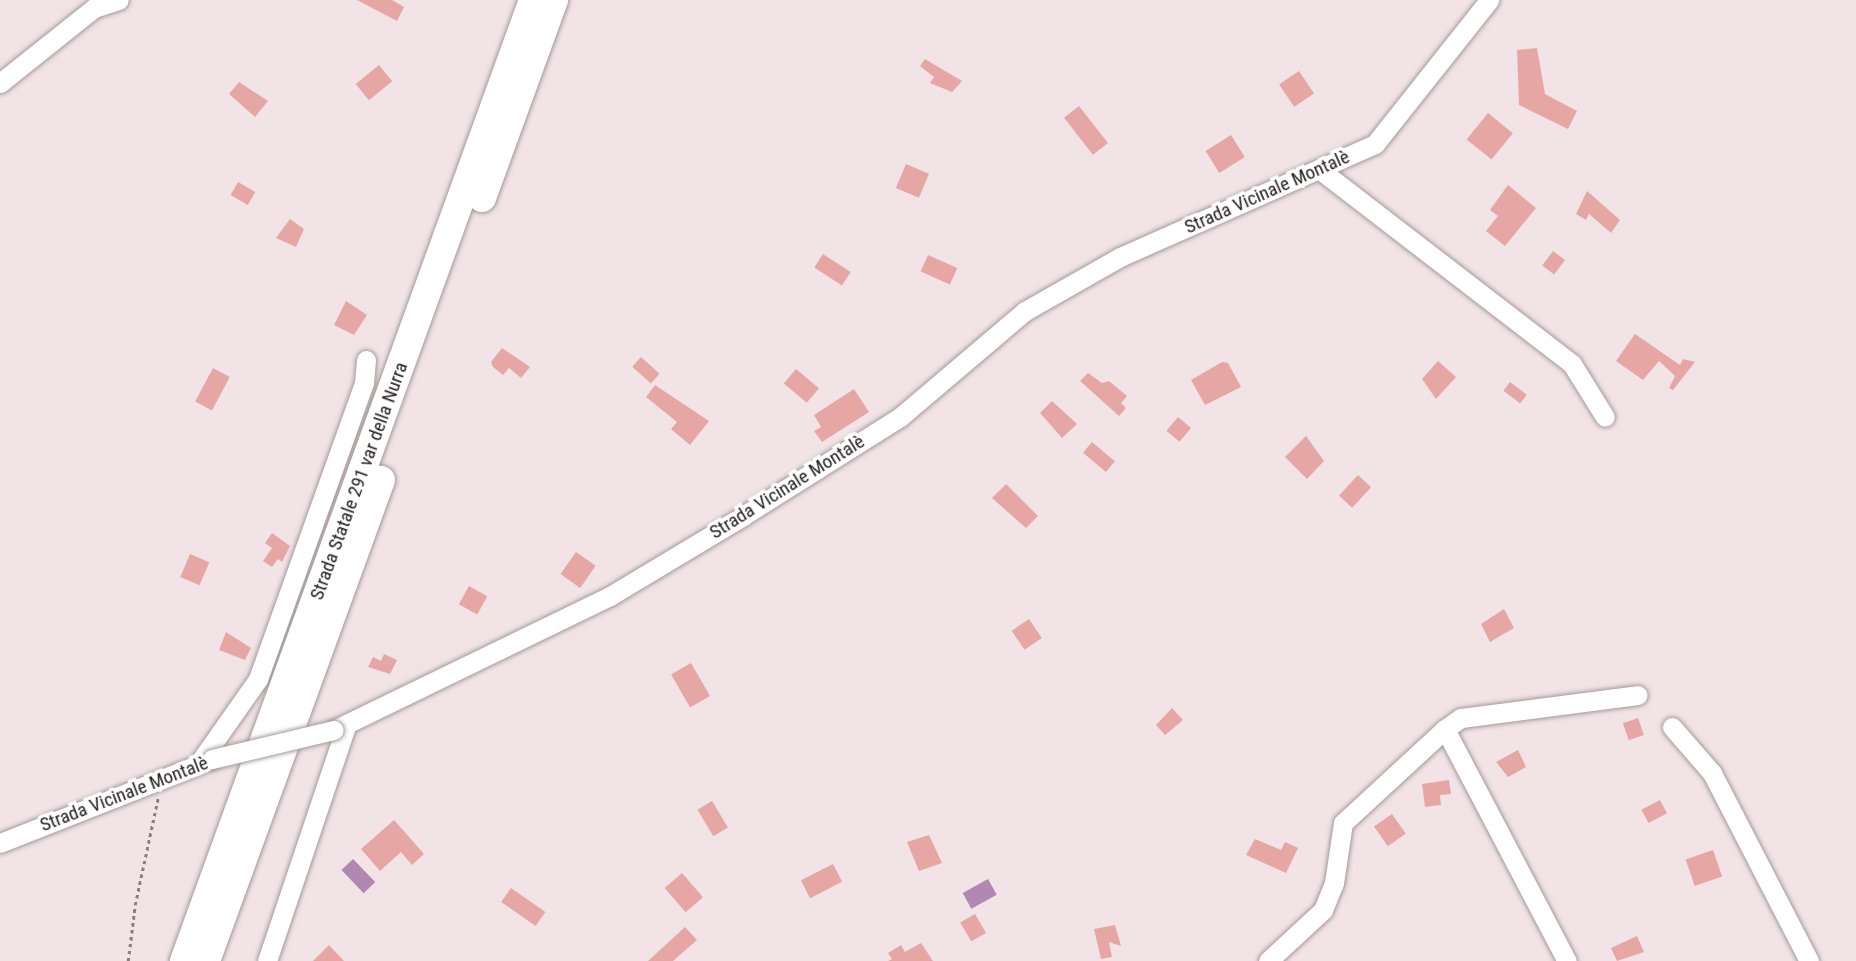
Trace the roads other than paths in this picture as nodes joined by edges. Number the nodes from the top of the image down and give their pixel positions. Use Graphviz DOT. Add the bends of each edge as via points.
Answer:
graph roads {
  1 [pos="119,0"];
  2 [pos="533,0"];
  3 [pos="554,0"];
  4 [pos="1489,0"];
  5 [pos="0,83"];
  6 [pos="1320,169"];
  7 [pos="366,360"];
  8 [pos="1605,417"];
  9 [pos="1638,695"];
  10 [pos="1672,727"];
  11 [pos="340,728"];
  12 [pos="1445,729"];
  13 [pos="205,761"];
  14 [pos="0,843"];
  15 [pos="184,961"];
  16 [pos="206,961"];
  17 [pos="267,961"];
  18 [pos="1268,961"];
  19 [pos="1567,961"];
  20 [pos="1810,961"];
  1 -- 5 [label="street" via="94,8"];
  2 -- 15 [label="highway, Strada Statale 291 var della Nurra"];
  3 -- 16 [label="highway, Strada Statale 291 var della Nurra"];
  4 -- 6 [label="street, Strada Vicinale Montalè" via="1375,144"];
  6 -- 8 [label="street" via="1573,364"];
  6 -- 11 [label="street, Strada Vicinale Montalè" via="1120,257 1025,311 900,417 743,516 610,596"];
  7 -- 13 [label="street" via="364,383 258,679"];
  9 -- 12 [label="street" via="1461,718"];
  10 -- 20 [label="street" via="1712,773"];
  11 -- 13 [label="street, Strada Vicinale Montalè, bridge"];
  11 -- 17 [label="street"];
  12 -- 18 [label="street" via="1343,823 1334,883 1323,910"];
  12 -- 19 [label="street"];
  13 -- 14 [label="street, Strada Vicinale Montalè"];
}
